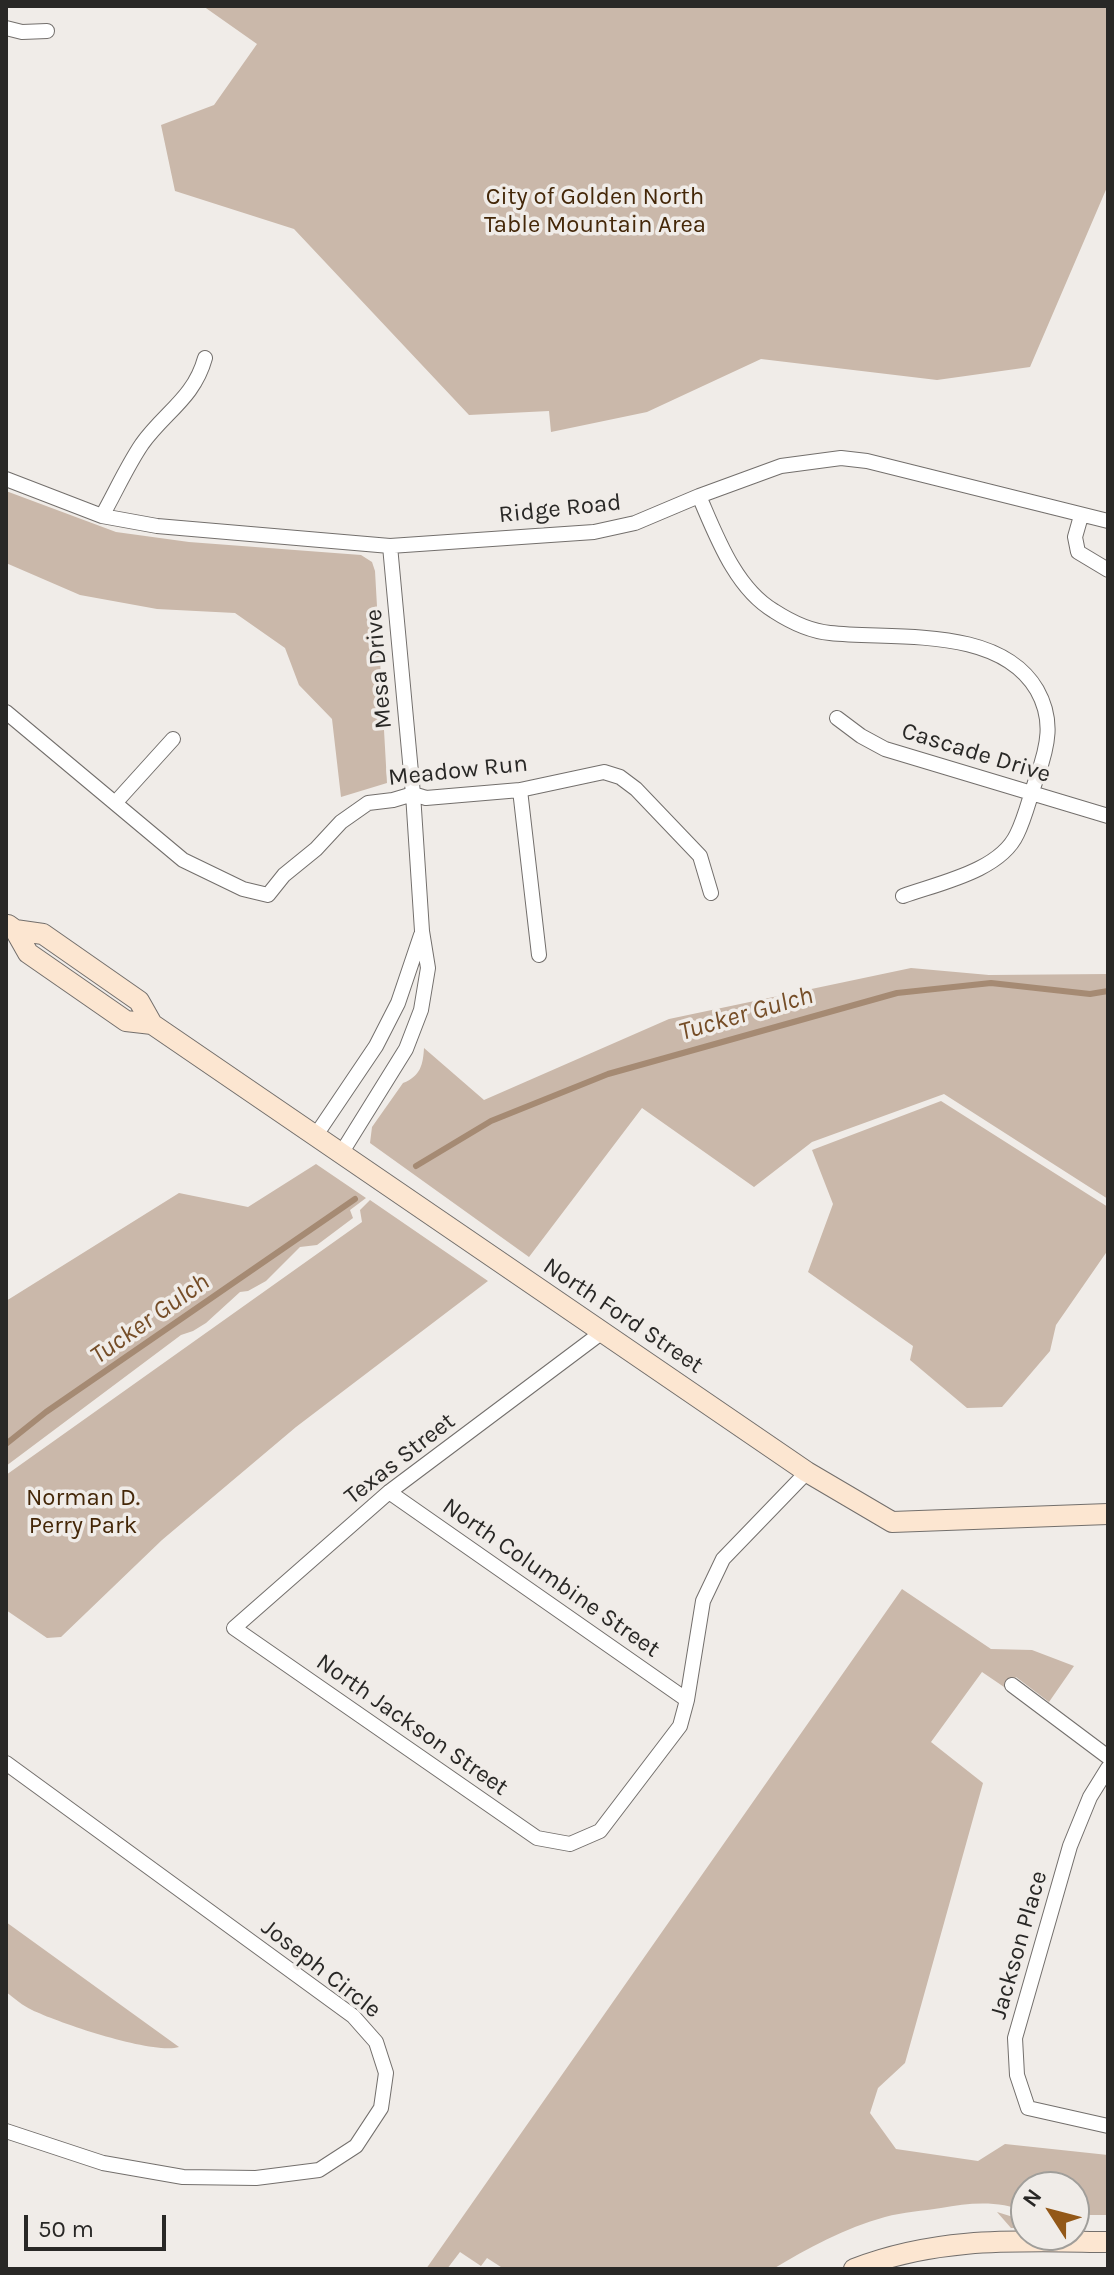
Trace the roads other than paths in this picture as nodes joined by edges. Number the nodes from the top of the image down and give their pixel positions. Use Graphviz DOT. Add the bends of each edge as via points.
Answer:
graph roads {
  1 [pos="6,28"];
  2 [pos="47,31"];
  3 [pos="205,358"];
  4 [pos="6,479"];
  5 [pos="699,496"];
  6 [pos="102,516"];
  7 [pos="1081,516"];
  8 [pos="1108,521"];
  9 [pos="390,546"];
  10 [pos="1108,570"];
  11 [pos="6,712"];
  12 [pos="837,718"];
  13 [pos="173,739"];
  14 [pos="520,790"];
  15 [pos="1031,792"];
  16 [pos="413,794"];
  17 [pos="116,802"];
  18 [pos="1108,816"];
  19 [pos="711,893"];
  20 [pos="903,896"];
  21 [pos="10,927"];
  22 [pos="422,931"];
  23 [pos="539,955"];
  24 [pos="316,1135"];
  25 [pos="342,1152"];
  26 [pos="601,1333"];
  27 [pos="807,1472"];
  28 [pos="389,1492"];
  29 [pos="1108,1514"];
  30 [pos="234,1628"];
  31 [pos="1012,1685"];
  32 [pos="687,1700"];
  33 [pos="1108,1757"];
  34 [pos="6,1763"];
  35 [pos="1108,1768"];
  36 [pos="1108,2126"];
  37 [pos="6,2131"];
  38 [pos="1108,2245"];
  39 [pos="854,2269"];
  1 -- 2 [label="street"];
  3 -- 6 [label="street" via="200,377 141,445"];
  4 -- 6 [label="street, Ridge Road"];
  5 -- 7 [label="street, Ridge Road" via="781,466 841,458"];
  5 -- 9 [label="street, Ridge Road" via="635,523 594,532"];
  5 -- 15 [label="street" via="744,584 769,609 798,625 828,633 921,637 981,648 1026,672 1048,718 1047,746"];
  6 -- 9 [label="street, Ridge Road" via="157,526"];
  7 -- 8 [label="street, Ridge Road"];
  7 -- 10 [label="street" via="1075,537 1078,552"];
  9 -- 16 [label="street, Mesa Drive"];
  11 -- 17 [label="street, Meadow Run"];
  12 -- 15 [label="street, Cascade Drive" via="885,749"];
  13 -- 17 [label="street"];
  14 -- 16 [label="street, Meadow Run" via="426,798"];
  14 -- 19 [label="street, Meadow Run" via="604,772 620,777 700,856"];
  14 -- 23 [label="street"];
  15 -- 18 [label="street, Cascade Drive"];
  15 -- 20 [label="street" via="1006,852 985,866"];
  16 -- 17 [label="street, Meadow Run" via="368,803 341,822 268,895 183,860"];
  16 -- 22 [label="street, Mesa Drive"];
  21 -- 24 [label="street, North Ford Street" via="43,934 139,1001 152,1024"];
  22 -- 24 [label="street, Mesa Drive" via="376,1046"];
  22 -- 25 [label="street, Mesa Drive" via="428,968 421,1010 406,1049"];
  24 -- 25 [label="street, North Ford Street"];
  25 -- 26 [label="street, North Ford Street"];
  26 -- 27 [label="street, North Ford Street"];
  26 -- 28 [label="street, Texas Street"];
  27 -- 29 [label="street, North Ford Street" via="892,1522"];
  27 -- 32 [label="street" via="723,1559 703,1601"];
  28 -- 30 [label="street, Texas Street"];
  28 -- 32 [label="street, North Columbine Street"];
  30 -- 32 [label="street, North Jackson Street" via="537,1838 570,1844 600,1831 680,1726"];
  31 -- 33 [label="street"];
  34 -- 37 [label="street, Joseph Circle" via="353,2016 376,2042 386,2073 381,2108 356,2146 319,2170 256,2178 183,2177 103,2163"];
  35 -- 36 [label="street, Jackson Place" via="1070,1846 1015,2038 1017,2075 1028,2108"];
  38 -- 39 [label="street" via="961,2242 913,2249"];
}
